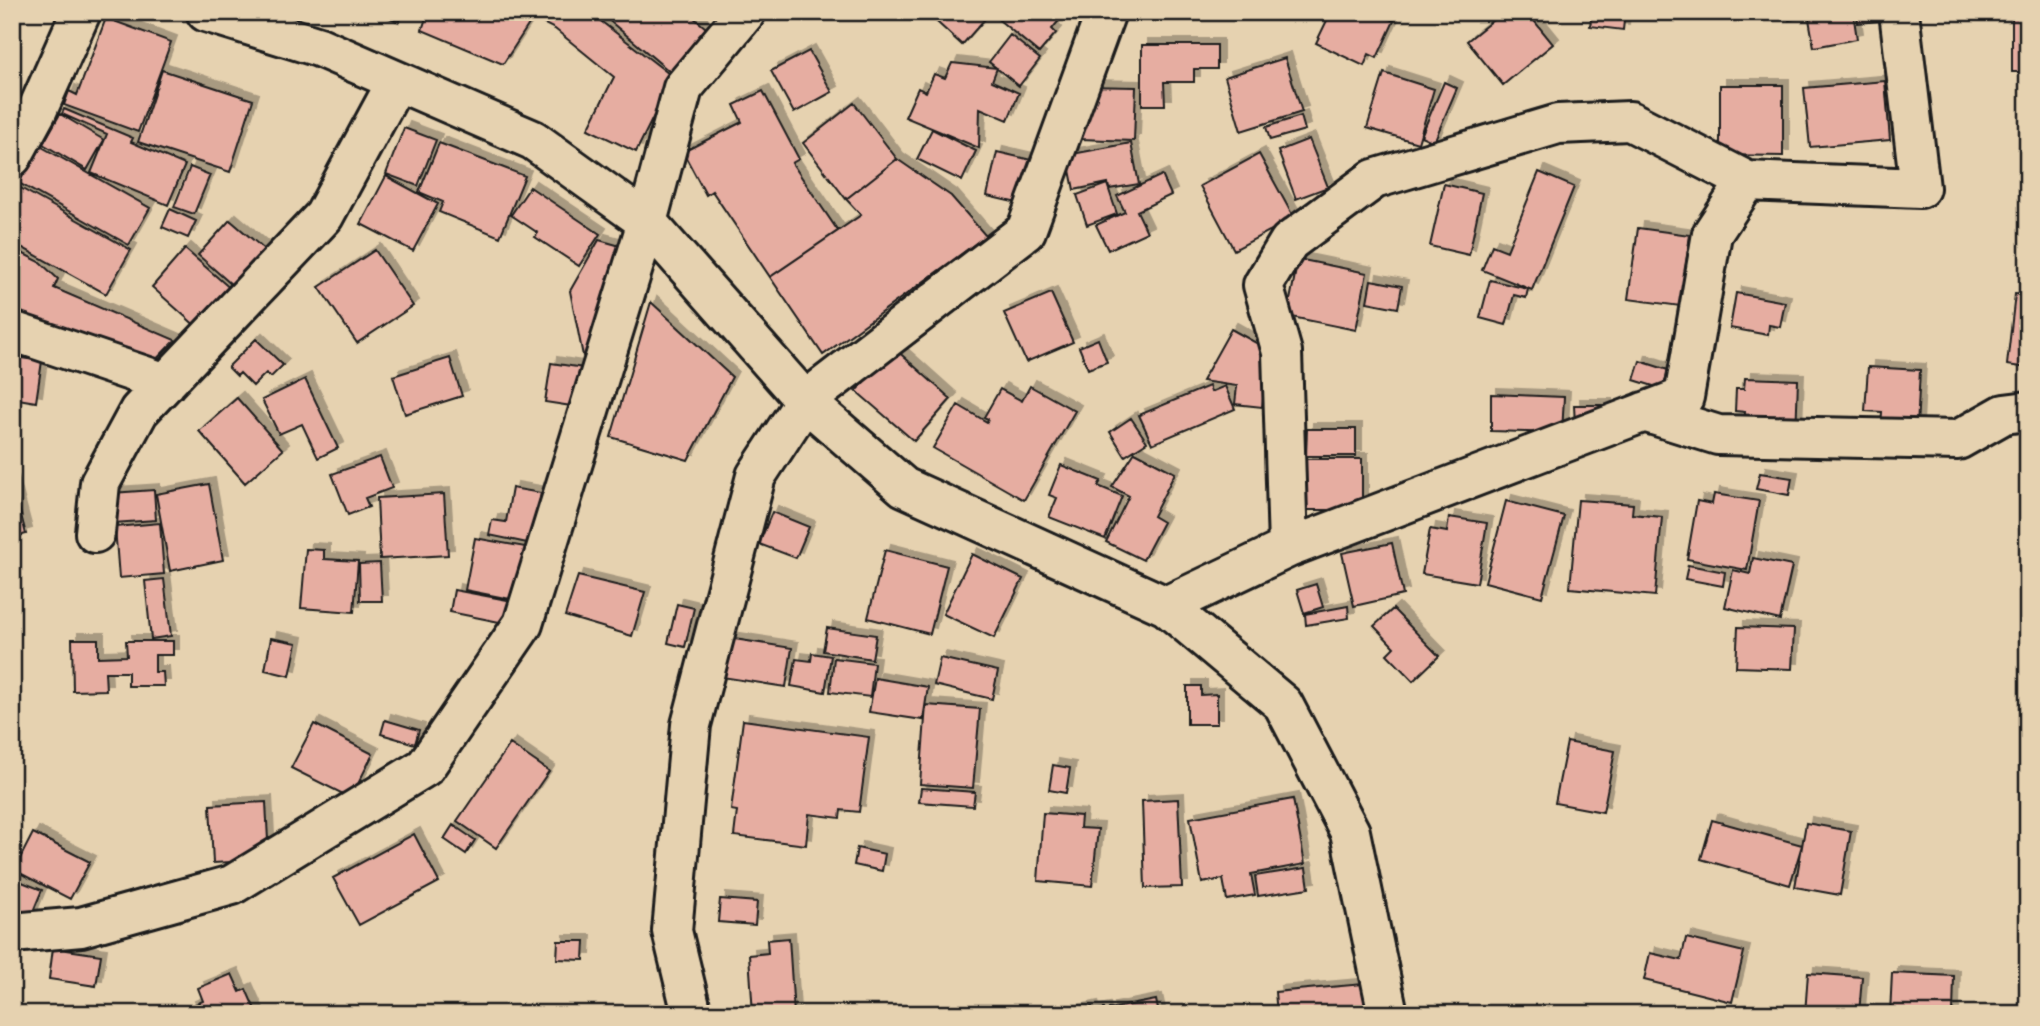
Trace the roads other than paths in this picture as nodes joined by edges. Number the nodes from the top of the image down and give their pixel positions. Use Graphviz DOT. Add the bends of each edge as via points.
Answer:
graph roads {
  1 [pos="81,12"];
  2 [pos="206,12"];
  3 [pos="746,12"];
  4 [pos="1106,12"];
  5 [pos="1899,12"];
  6 [pos="397,81"];
  7 [pos="12,157"];
  8 [pos="1747,181"];
  9 [pos="647,222"];
  10 [pos="12,331"];
  11 [pos="166,383"];
  12 [pos="805,401"];
  13 [pos="2028,411"];
  14 [pos="1644,412"];
  15 [pos="95,533"];
  16 [pos="1288,548"];
  17 [pos="1166,606"];
  18 [pos="12,933"];
  19 [pos="692,1014"];
  20 [pos="1388,1014"];
  1 -- 7 [label="street"];
  2 -- 6 [label="street" via="318,47"];
  3 -- 9 [label="street" via="683,88"];
  4 -- 12 [label="street" via="1026,231"];
  5 -- 8 [label="street" via="1920,188"];
  6 -- 9 [label="street" via="533,140"];
  6 -- 11 [label="street" via="324,216"];
  8 -- 14 [label="street" via="1712,234 1684,397"];
  8 -- 16 [label="street" via="1630,121 1558,124 1374,178 1289,242 1263,285 1282,352"];
  9 -- 12 [label="street"];
  9 -- 18 [label="street" via="523,624 425,767 232,885 81,928"];
  10 -- 11 [label="street"];
  11 -- 15 [label="street" via="139,411 100,483"];
  12 -- 17 [label="street" via="904,487"];
  12 -- 19 [label="street" via="756,476 691,725 672,931"];
  13 -- 14 [label="street" via="2004,414 1958,440 1718,435"];
  14 -- 16 [label="street"];
  16 -- 17 [label="street"];
  17 -- 20 [label="street" via="1283,704 1350,832"];
}
